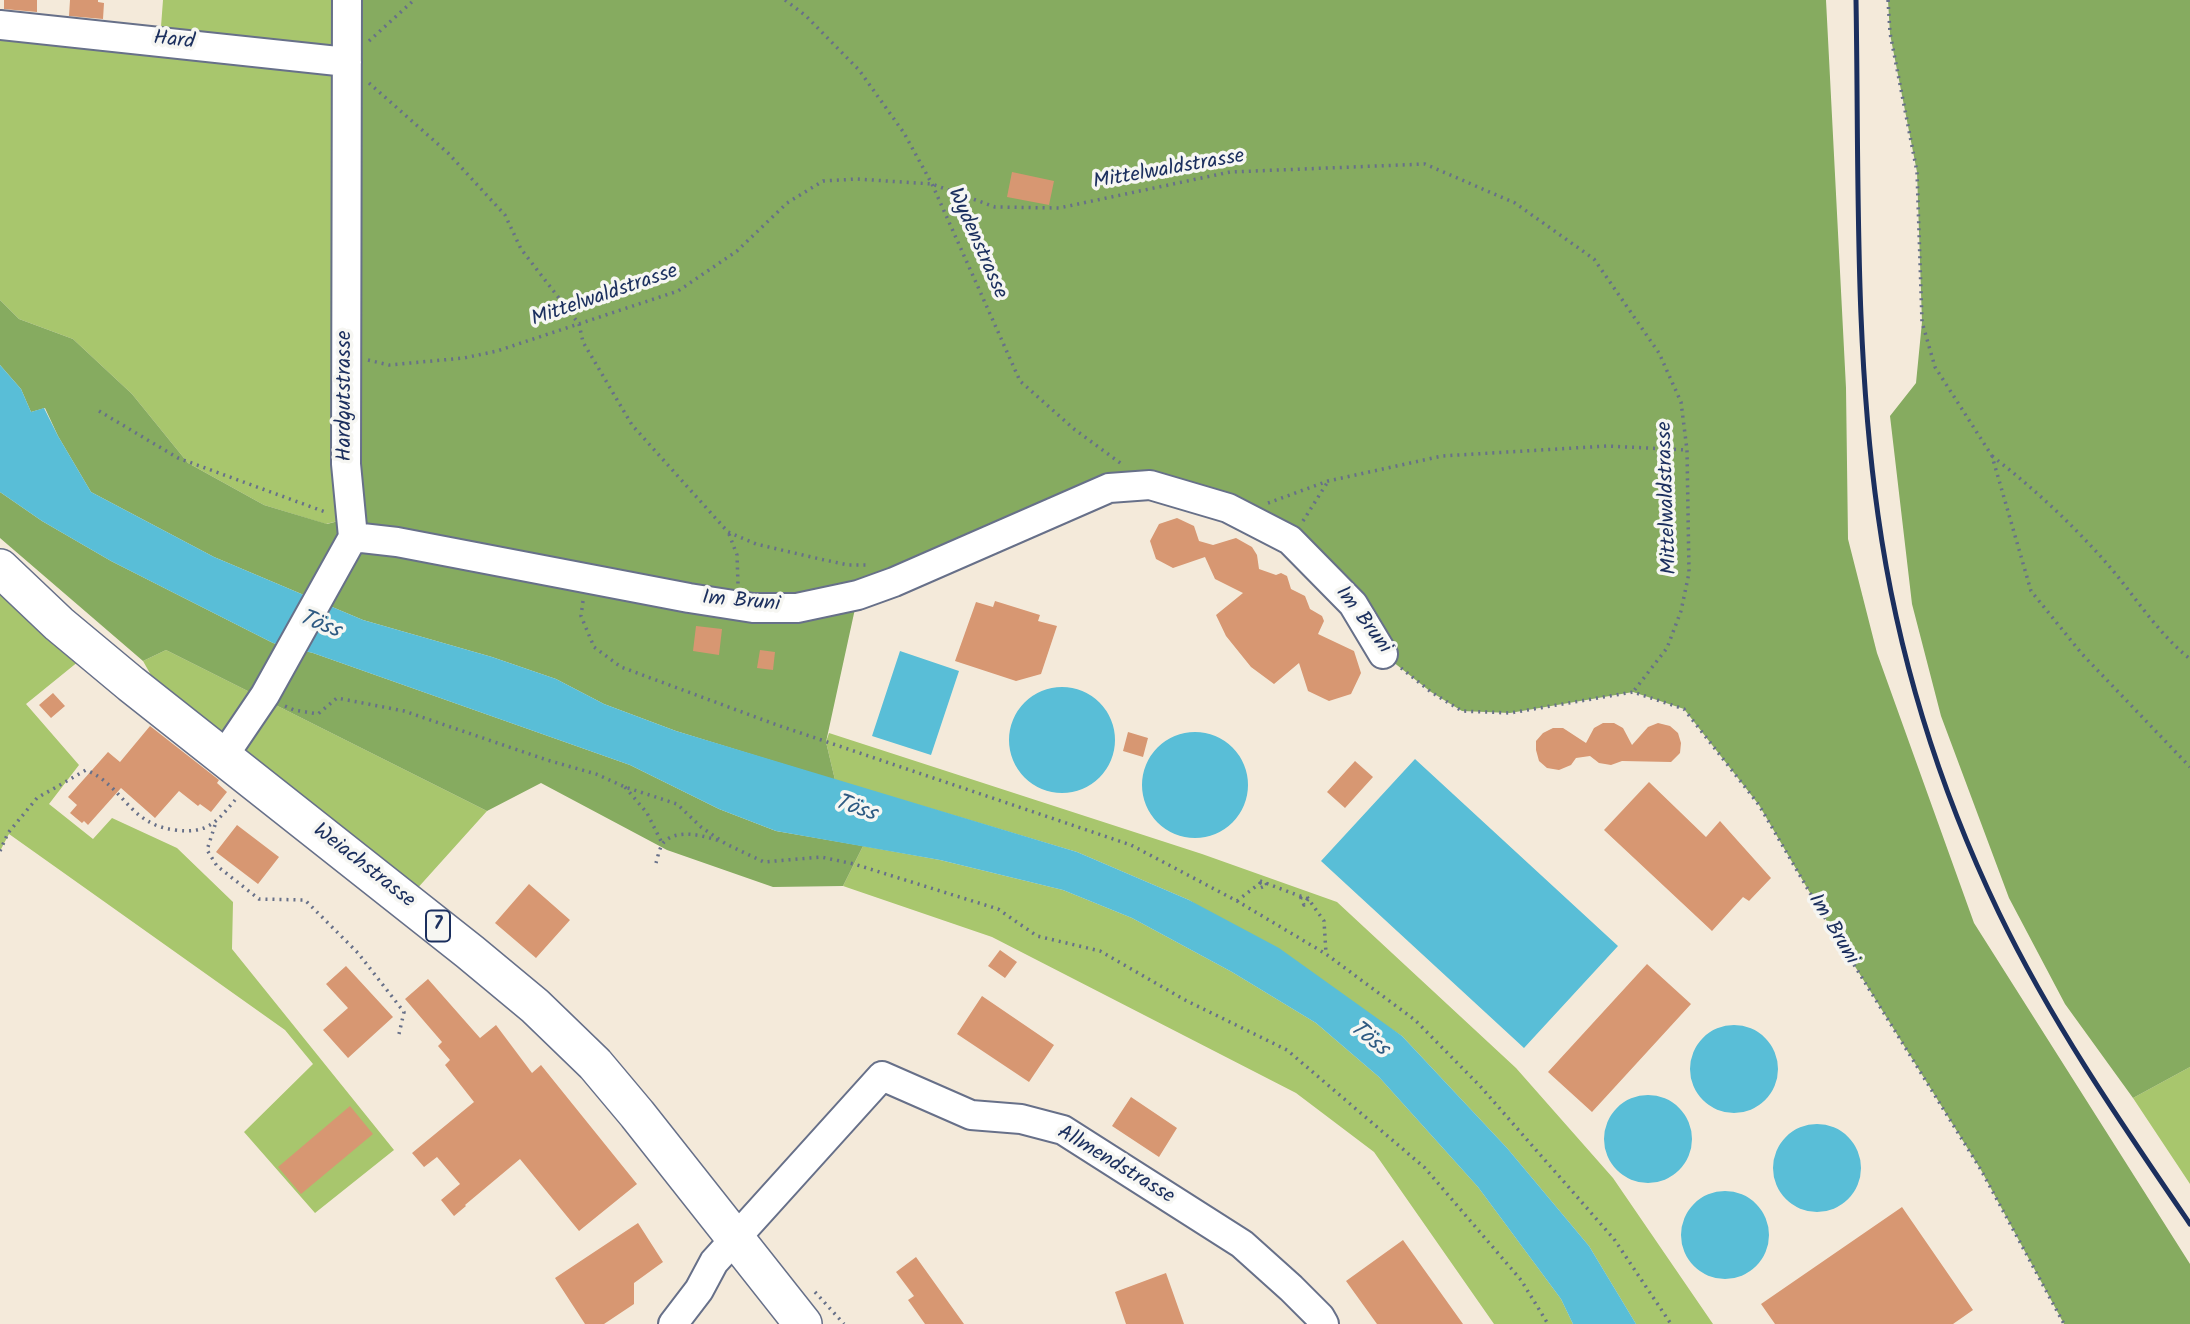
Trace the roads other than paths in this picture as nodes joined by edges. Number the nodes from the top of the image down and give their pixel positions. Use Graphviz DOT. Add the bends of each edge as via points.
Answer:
graph roads {
  1 [pos="347,0"];
  2 [pos="0,24"];
  3 [pos="347,66"];
  4 [pos="351,527"];
  5 [pos="0,568"];
  6 [pos="1383,654"];
  7 [pos="223,757"];
  8 [pos="735,1238"];
  9 [pos="673,1324"];
  10 [pos="803,1324"];
  11 [pos="1324,1324"];
  1 -- 3 [label="street, Hardgutstrasse"];
  2 -- 3 [label="street, Hard"];
  3 -- 4 [label="street, Hardgutstrasse" via="346,464"];
  4 -- 6 [label="street, Im Bruni" via="397,542 737,606 797,608 894,582 1109,488 1150,485 1228,508 1290,540 1353,604"];
  4 -- 7 [label="street" via="340,563 267,692"];
  5 -- 7 [label="main road, Weiachstrasse / 7" via="91,651"];
  7 -- 8 [label="main road, Weiachstrasse / 7" via="535,1006 595,1064"];
  8 -- 9 [label="street"];
  8 -- 10 [label="main road, Weiachstrasse / 7"];
  8 -- 11 [label="street, Allmendstrasse" via="882,1076 971,1115 1021,1119 1063,1130 1242,1244"];
}
